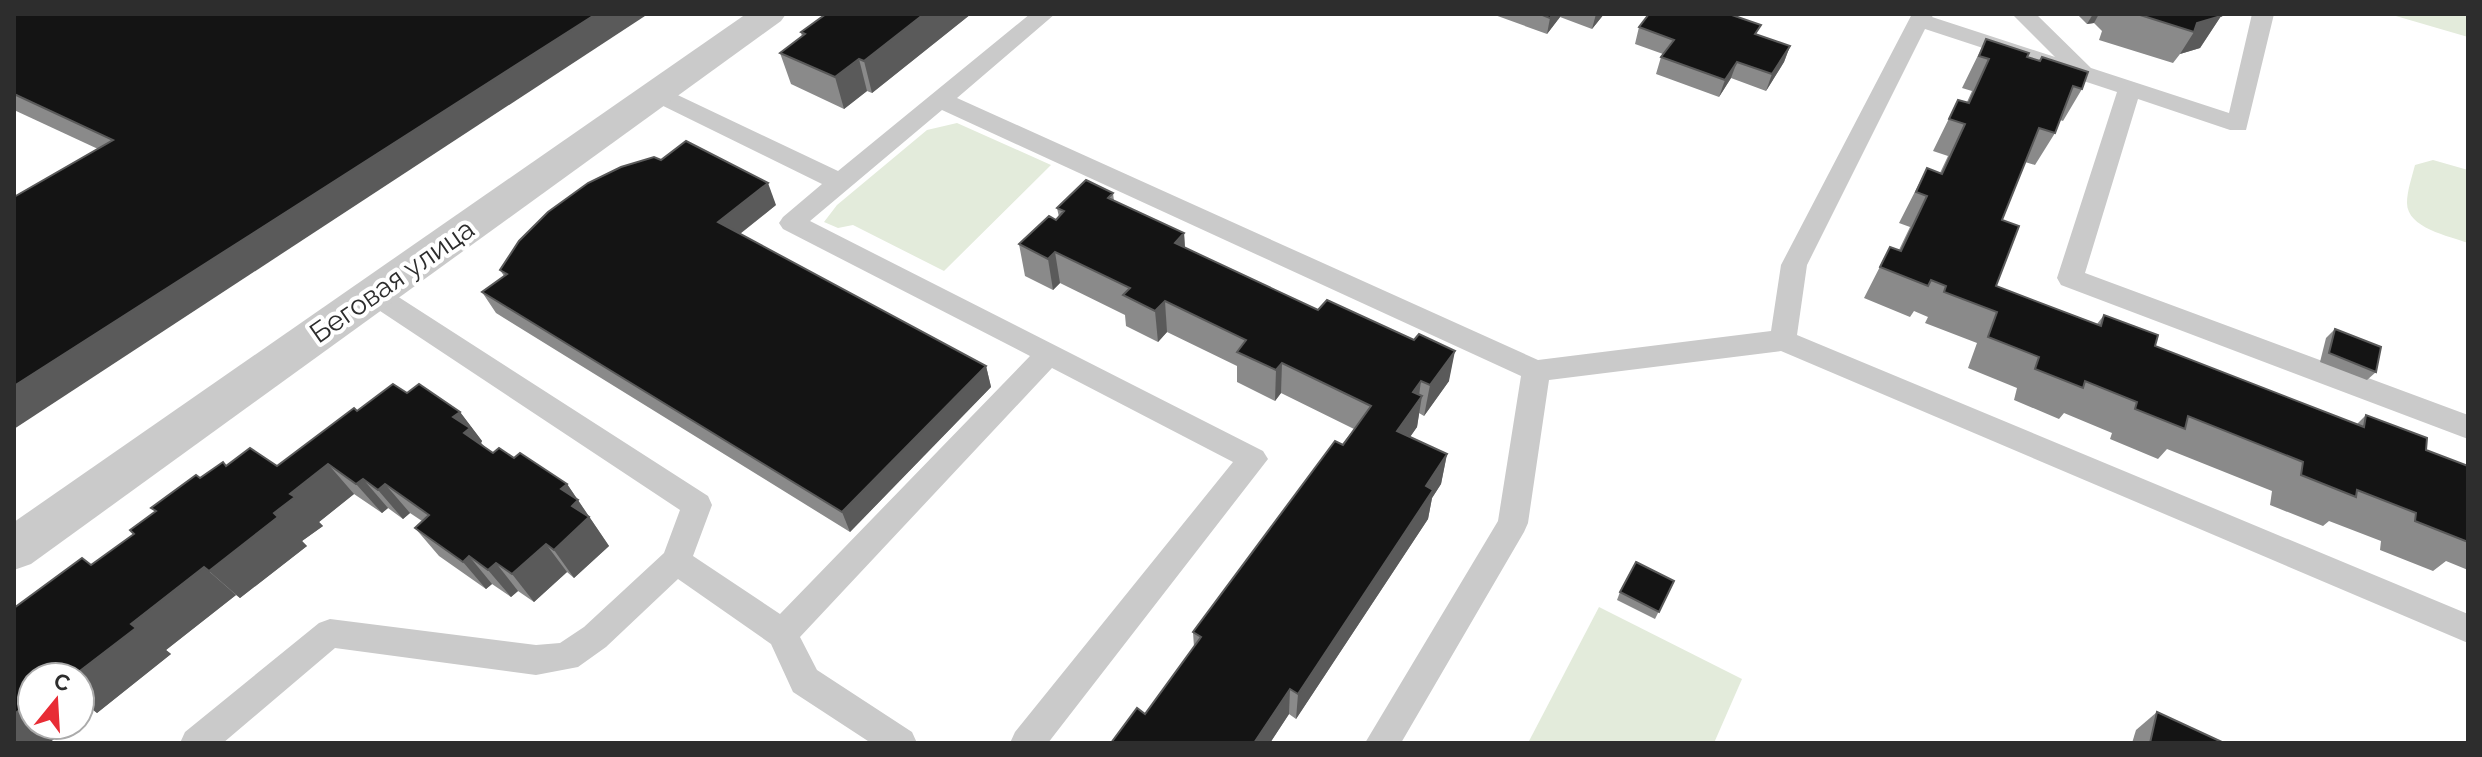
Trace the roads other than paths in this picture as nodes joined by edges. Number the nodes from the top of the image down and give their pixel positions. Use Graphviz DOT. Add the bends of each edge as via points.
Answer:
graph roads {
  1 [pos="769,14"];
  2 [pos="1044,14"];
  3 [pos="2023,14"];
  4 [pos="2263,14"];
  5 [pos="1921,17"];
  6 [pos="2086,74"];
  7 [pos="2130,88"];
  8 [pos="657,94"];
  9 [pos="941,100"];
  10 [pos="840,182"];
  11 [pos="374,294"];
  12 [pos="1783,340"];
  13 [pos="1049,354"];
  14 [pos="1536,371"];
  15 [pos="2468,427"];
  16 [pos="14,549"];
  17 [pos="676,561"];
  18 [pos="2468,629"];
  19 [pos="782,634"];
  20 [pos="197,743"];
  21 [pos="900,743"];
  22 [pos="1027,743"];
  23 [pos="1382,743"];
  1 -- 8 [label="street, Беговая улица"];
  2 -- 9 [label="lane"];
  3 -- 6 [label="lane"];
  4 -- 7 [label="lane" via="2238,124"];
  5 -- 6 [label="lane"];
  5 -- 12 [label="lane" via="1794,265"];
  6 -- 7 [label="lane"];
  7 -- 15 [label="lane" via="2070,278"];
  8 -- 10 [label="lane"];
  8 -- 11 [label="street, Беговая улица"];
  9 -- 10 [label="lane"];
  9 -- 14 [label="lane"];
  10 -- 13 [label="lane" via="792,223"];
  11 -- 16 [label="street, Беговая улица"];
  11 -- 17 [label="lane" via="697,505"];
  12 -- 14 [label="lane"];
  12 -- 18 [label="lane"];
  13 -- 19 [label="lane"];
  13 -- 22 [label="lane" via="1253,459"];
  14 -- 23 [label="lane" via="1513,523"];
  17 -- 19 [label="lane"];
  17 -- 20 [label="lane" via="566,657 536,660 330,633"];
  19 -- 21 [label="lane" via="805,681"];
}
